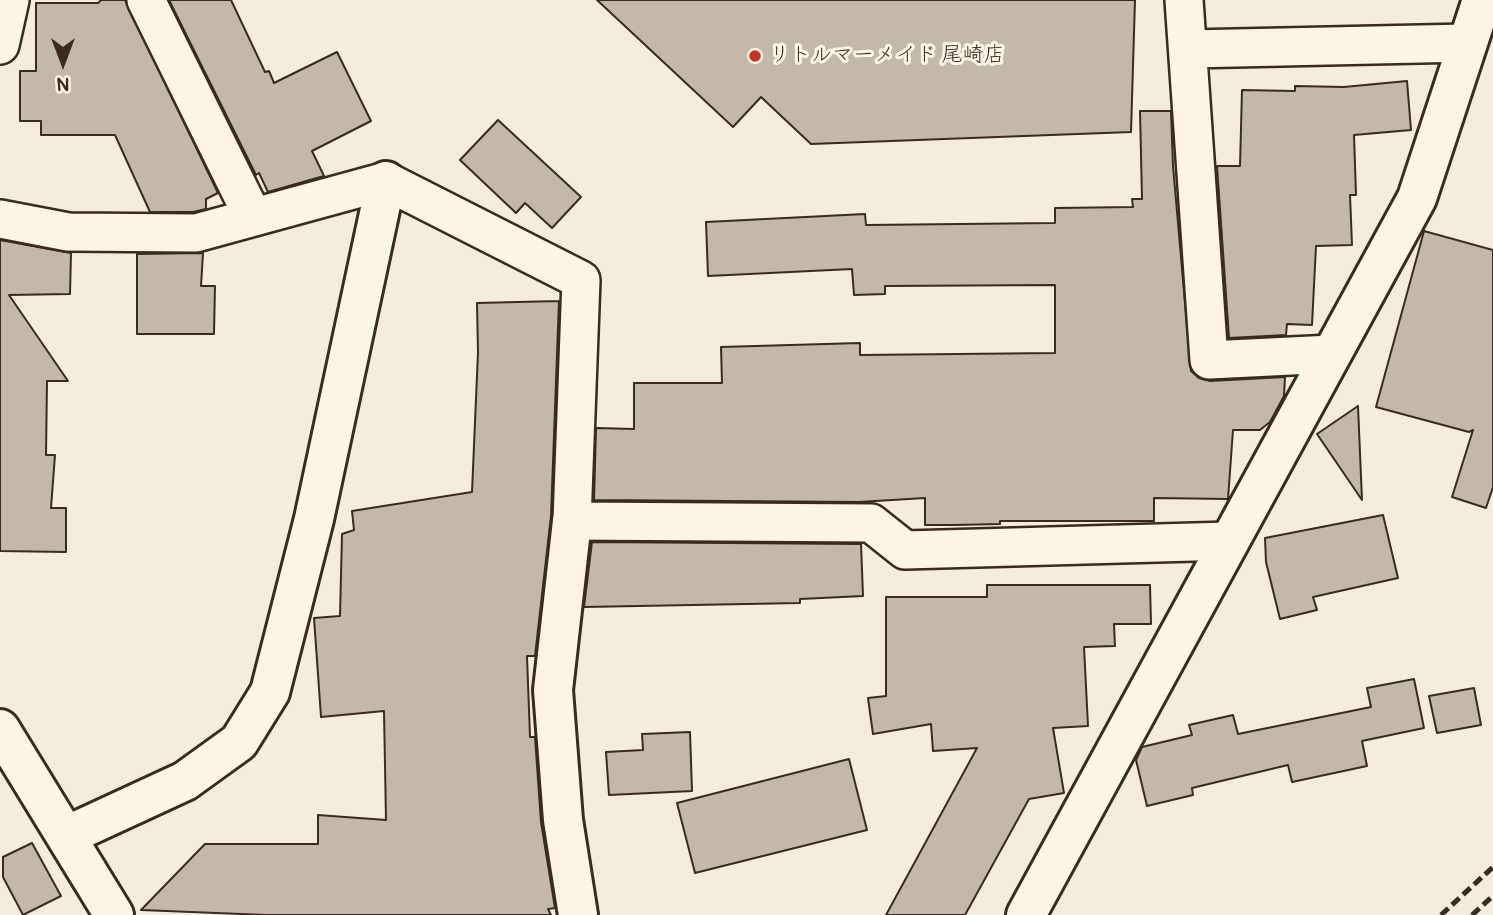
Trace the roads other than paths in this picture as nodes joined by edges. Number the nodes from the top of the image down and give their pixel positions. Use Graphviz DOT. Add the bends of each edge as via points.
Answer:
graph roads {
  1 [pos="10,0"];
  2 [pos="146,0"];
  3 [pos="1184,0"];
  4 [pos="1482,0"];
  5 [pos="1467,43"];
  6 [pos="0,45"];
  7 [pos="1189,49"];
  8 [pos="386,181"];
  9 [pos="253,217"];
  10 [pos="0,219"];
  11 [pos="1332,354"];
  12 [pos="572,521"];
  13 [pos="1230,541"];
  14 [pos="0,729"];
  15 [pos="66,836"];
  16 [pos="114,915"];
  17 [pos="578,915"];
  18 [pos="1026,915"];
  1 -- 6 [label="street"];
  2 -- 9 [label="street"];
  3 -- 7 [label="street"];
  4 -- 5 [label="street"];
  5 -- 7 [label="street"];
  5 -- 11 [label="street" via="1417,198"];
  7 -- 11 [label="street" via="1209,360"];
  8 -- 9 [label="street"];
  8 -- 12 [label="street" via="581,280"];
  8 -- 15 [label="street" via="314,519 270,692 239,741 185,780"];
  9 -- 10 [label="street" via="196,233 68,232"];
  11 -- 13 [label="street"];
  12 -- 13 [label="street" via="870,523 905,550"];
  12 -- 17 [label="street" via="553,690 563,820"];
  13 -- 18 [label="street"];
  14 -- 15 [label="street"];
  15 -- 16 [label="street"];
}
